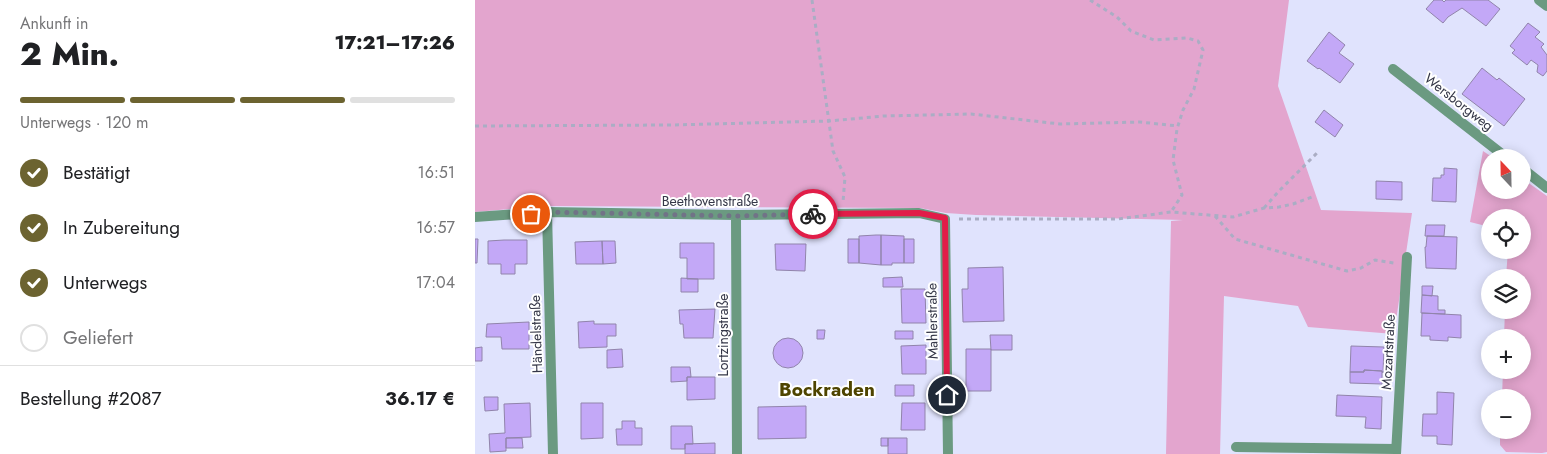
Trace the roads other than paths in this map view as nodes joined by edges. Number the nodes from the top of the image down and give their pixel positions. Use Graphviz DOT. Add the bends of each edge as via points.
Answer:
graph roads {
  1 [pos="1539,0"];
  2 [pos="1547,6"];
  3 [pos="1393,69"];
  4 [pos="1495,149"];
  5 [pos="1531,175"];
  6 [pos="1547,188"];
  7 [pos="547,212"];
  8 [pos="736,216"];
  9 [pos="475,217"];
  10 [pos="945,218"];
  11 [pos="1407,257"];
  12 [pos="1236,447"];
  13 [pos="1396,451"];
  14 [pos="553,454"];
  15 [pos="737,454"];
  16 [pos="947,454"];
  1 -- 2 [label="street"];
  3 -- 4 [label="street, Wersborgweg"];
  5 -- 6 [label="street"];
  7 -- 8 [label="street, Beethovenstraße"];
  7 -- 9 [label="street, Beethovenstraße"];
  7 -- 14 [label="street, Händelstraße"];
  8 -- 10 [label="street, Beethovenstraße" via="919,213"];
  8 -- 15 [label="street, Lortzingstraße"];
  10 -- 16 [label="street, Mahlerstraße"];
  11 -- 13 [label="street, Mozartstraße"];
  12 -- 13 [label="street, Mozartstraße"];
}
